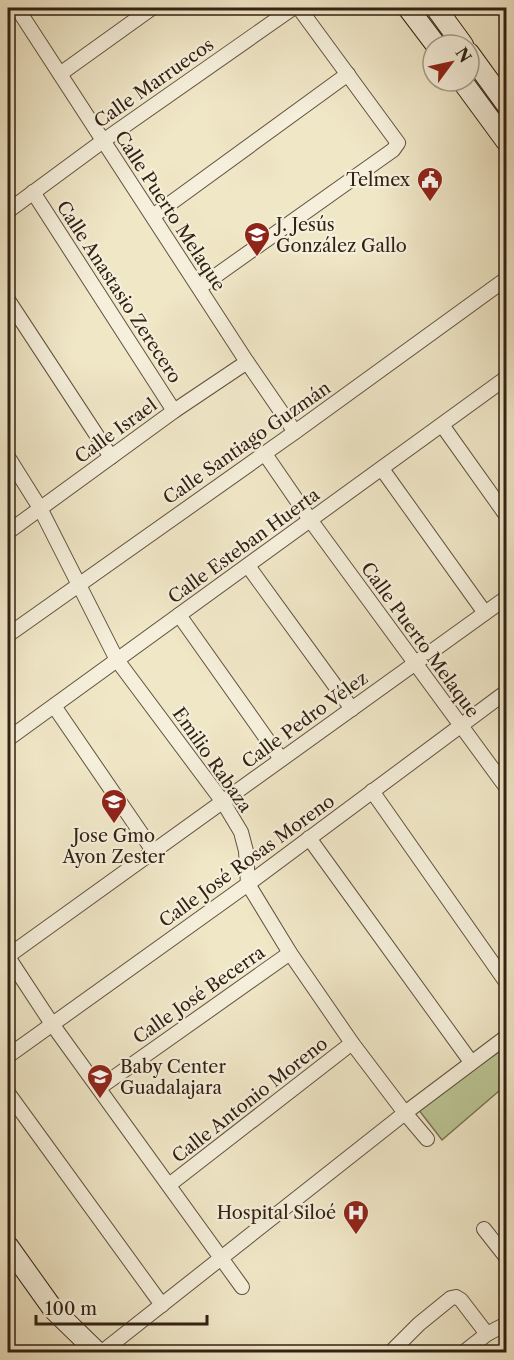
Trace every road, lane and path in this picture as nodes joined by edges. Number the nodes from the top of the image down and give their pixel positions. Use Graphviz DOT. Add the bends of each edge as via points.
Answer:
graph roads {
  1 [pos="17,8"];
  2 [pos="152,8"];
  3 [pos="293,8"];
  4 [pos="299,8"];
  5 [pos="408,8"];
  6 [pos="441,9"];
  7 [pos="427,33"];
  8 [pos="456,33"];
  9 [pos="481,69"];
  10 [pos="60,74"];
  11 [pos="348,74"];
  12 [pos="471,93"];
  13 [pos="507,104"];
  14 [pos="103,141"];
  15 [pos="507,141"];
  16 [pos="33,192"];
  17 [pos="8,211"];
  18 [pos="153,216"];
  19 [pos="507,279"];
  20 [pos="200,287"];
  21 [pos="8,300"];
  22 [pos="247,362"];
  23 [pos="505,383"];
  24 [pos="174,411"];
  25 [pos="442,425"];
  26 [pos="295,432"];
  27 [pos="264,454"];
  28 [pos="8,457"];
  29 [pos="111,457"];
  30 [pos="381,469"];
  31 [pos="40,508"];
  32 [pos="507,515"];
  33 [pos="311,521"];
  34 [pos="8,532"];
  35 [pos="248,566"];
  36 [pos="80,583"];
  37 [pos="507,598"];
  38 [pos="485,613"];
  39 [pos="179,615"];
  40 [pos="8,635"];
  41 [pos="117,660"];
  42 [pos="414,664"];
  43 [pos="507,693"];
  44 [pos="54,706"];
  45 [pos="352,709"];
  46 [pos="461,726"];
  47 [pos="8,739"];
  48 [pos="281,759"];
  49 [pos="506,784"];
  50 [pos="372,792"];
  51 [pos="223,802"];
  52 [pos="309,838"];
  53 [pos="154,852"];
  54 [pos="248,884"];
  55 [pos="290,953"];
  56 [pos="8,957"];
  57 [pos="507,982"];
  58 [pos="52,1024"];
  59 [pos="507,1037"];
  60 [pos="352,1043"];
  61 [pos="8,1056"];
  62 [pos="471,1062"];
  63 [pos="99,1088"];
  64 [pos="8,1093"];
  65 [pos="405,1113"];
  66 [pos="427,1139"];
  67 [pos="169,1185"];
  68 [pos="484,1229"];
  69 [pos="8,1246"];
  70 [pos="504,1251"];
  71 [pos="221,1259"];
  72 [pos="242,1287"];
  73 [pos="162,1305"];
  74 [pos="507,1324"];
  75 [pos="487,1334"];
  76 [pos="99,1353"];
  77 [pos="391,1353"];
  78 [pos="464,1353"];
  1 -- 10 [label="street, Calle Puerto Melaque"];
  2 -- 10 [label="street"];
  3 -- 14 [label="street, Calle Marruecos"];
  4 -- 11 [label="street"];
  5 -- 7 [label="main road"];
  6 -- 8 [label="main road"];
  9 -- 13 [label="main road"];
  10 -- 14 [label="street, Calle Puerto Melaque"];
  11 -- 18 [label="street"];
  11 -- 20 [label="street" via="398,143"];
  12 -- 15 [label="main road"];
  14 -- 16 [label="street, Calle Marruecos"];
  14 -- 18 [label="street, Calle Puerto Melaque"];
  16 -- 17 [label="street, Calle Marruecos"];
  16 -- 24 [label="street, Calle Anastasio Zerecero"];
  18 -- 20 [label="street, Calle Puerto Melaque"];
  19 -- 26 [label="street, Calle Santiago Guzmán"];
  20 -- 22 [label="street, Calle Puerto Melaque"];
  21 -- 29 [label="street"];
  22 -- 24 [label="street, Calle Israel"];
  22 -- 26 [label="street, Calle Puerto Melaque"];
  23 -- 25 [label="street, Calle Esteban Huerta"];
  24 -- 29 [label="street, Calle Israel"];
  25 -- 30 [label="street, Calle Esteban Huerta"];
  25 -- 32 [label="street"];
  26 -- 27 [label="street, Calle Santiago Guzmán"];
  27 -- 33 [label="street, Calle Puerto Melaque"];
  27 -- 36 [label="street, Calle Santiago Guzmán"];
  28 -- 31 [label="street, Emilio Rabaza"];
  29 -- 31 [label="street, Calle Israel"];
  30 -- 33 [label="street, Calle Esteban Huerta"];
  30 -- 38 [label="street"];
  31 -- 34 [label="street, Calle Israel"];
  31 -- 36 [label="street, Emilio Rabaza"];
  33 -- 35 [label="street, Calle Esteban Huerta"];
  33 -- 42 [label="street, Calle Puerto Melaque"];
  35 -- 39 [label="street, Calle Esteban Huerta"];
  35 -- 45 [label="street"];
  36 -- 40 [label="street, Calle Santiago Guzmán"];
  36 -- 41 [label="street, Emilio Rabaza"];
  37 -- 38 [label="street, Calle Pedro Vélez"];
  38 -- 42 [label="street, Calle Pedro Vélez"];
  39 -- 41 [label="street, Calle Esteban Huerta"];
  39 -- 48 [label="street"];
  41 -- 44 [label="street, Calle Esteban Huerta"];
  41 -- 51 [label="street, Emilio Rabaza"];
  42 -- 45 [label="street, Calle Pedro Vélez"];
  42 -- 46 [label="street, Calle Puerto Melaque"];
  43 -- 46 [label="street, Calle José Rosas Moreno"];
  44 -- 47 [label="street, Calle Esteban Huerta"];
  44 -- 53 [label="street"];
  45 -- 48 [label="street, Calle Pedro Vélez"];
  46 -- 49 [label="street, Calle Puerto Melaque"];
  46 -- 50 [label="street, Calle José Rosas Moreno"];
  48 -- 51 [label="street, Calle Pedro Vélez"];
  50 -- 52 [label="street, Calle José Rosas Moreno"];
  50 -- 57 [label="street"];
  51 -- 53 [label="street, Calle Pedro Vélez"];
  51 -- 54 [label="street, Emilio Rabaza" via="244,842"];
  52 -- 54 [label="street, Calle José Rosas Moreno"];
  52 -- 62 [label="street"];
  53 -- 56 [label="street, Calle Pedro Vélez"];
  54 -- 55 [label="street, Emilio Rabaza"];
  54 -- 58 [label="street, Calle José Rosas Moreno"];
  55 -- 60 [label="street, Emilio Rabaza"];
  55 -- 63 [label="street, Calle José Becerra"];
  56 -- 58 [label="street"];
  58 -- 61 [label="street, Calle José Rosas Moreno"];
  58 -- 63 [label="street"];
  59 -- 62 [label="street"];
  60 -- 65 [label="street, Emilio Rabaza"];
  60 -- 67 [label="street, Calle Antonio Moreno"];
  62 -- 65 [label="street"];
  63 -- 67 [label="street"];
  64 -- 73 [label="street"];
  65 -- 66 [label="street, Emilio Rabaza"];
  65 -- 71 [label="street"];
  67 -- 71 [label="street"];
  68 -- 70 [label="street"];
  69 -- 76 [label="main road" via="52,1309"];
  71 -- 72 [label="street"];
  71 -- 73 [label="street"];
  73 -- 76 [label="street"];
  74 -- 75 [label="street"];
  75 -- 77 [label="street" via="456,1297 419,1324"];
  75 -- 78 [label="street"];
}
